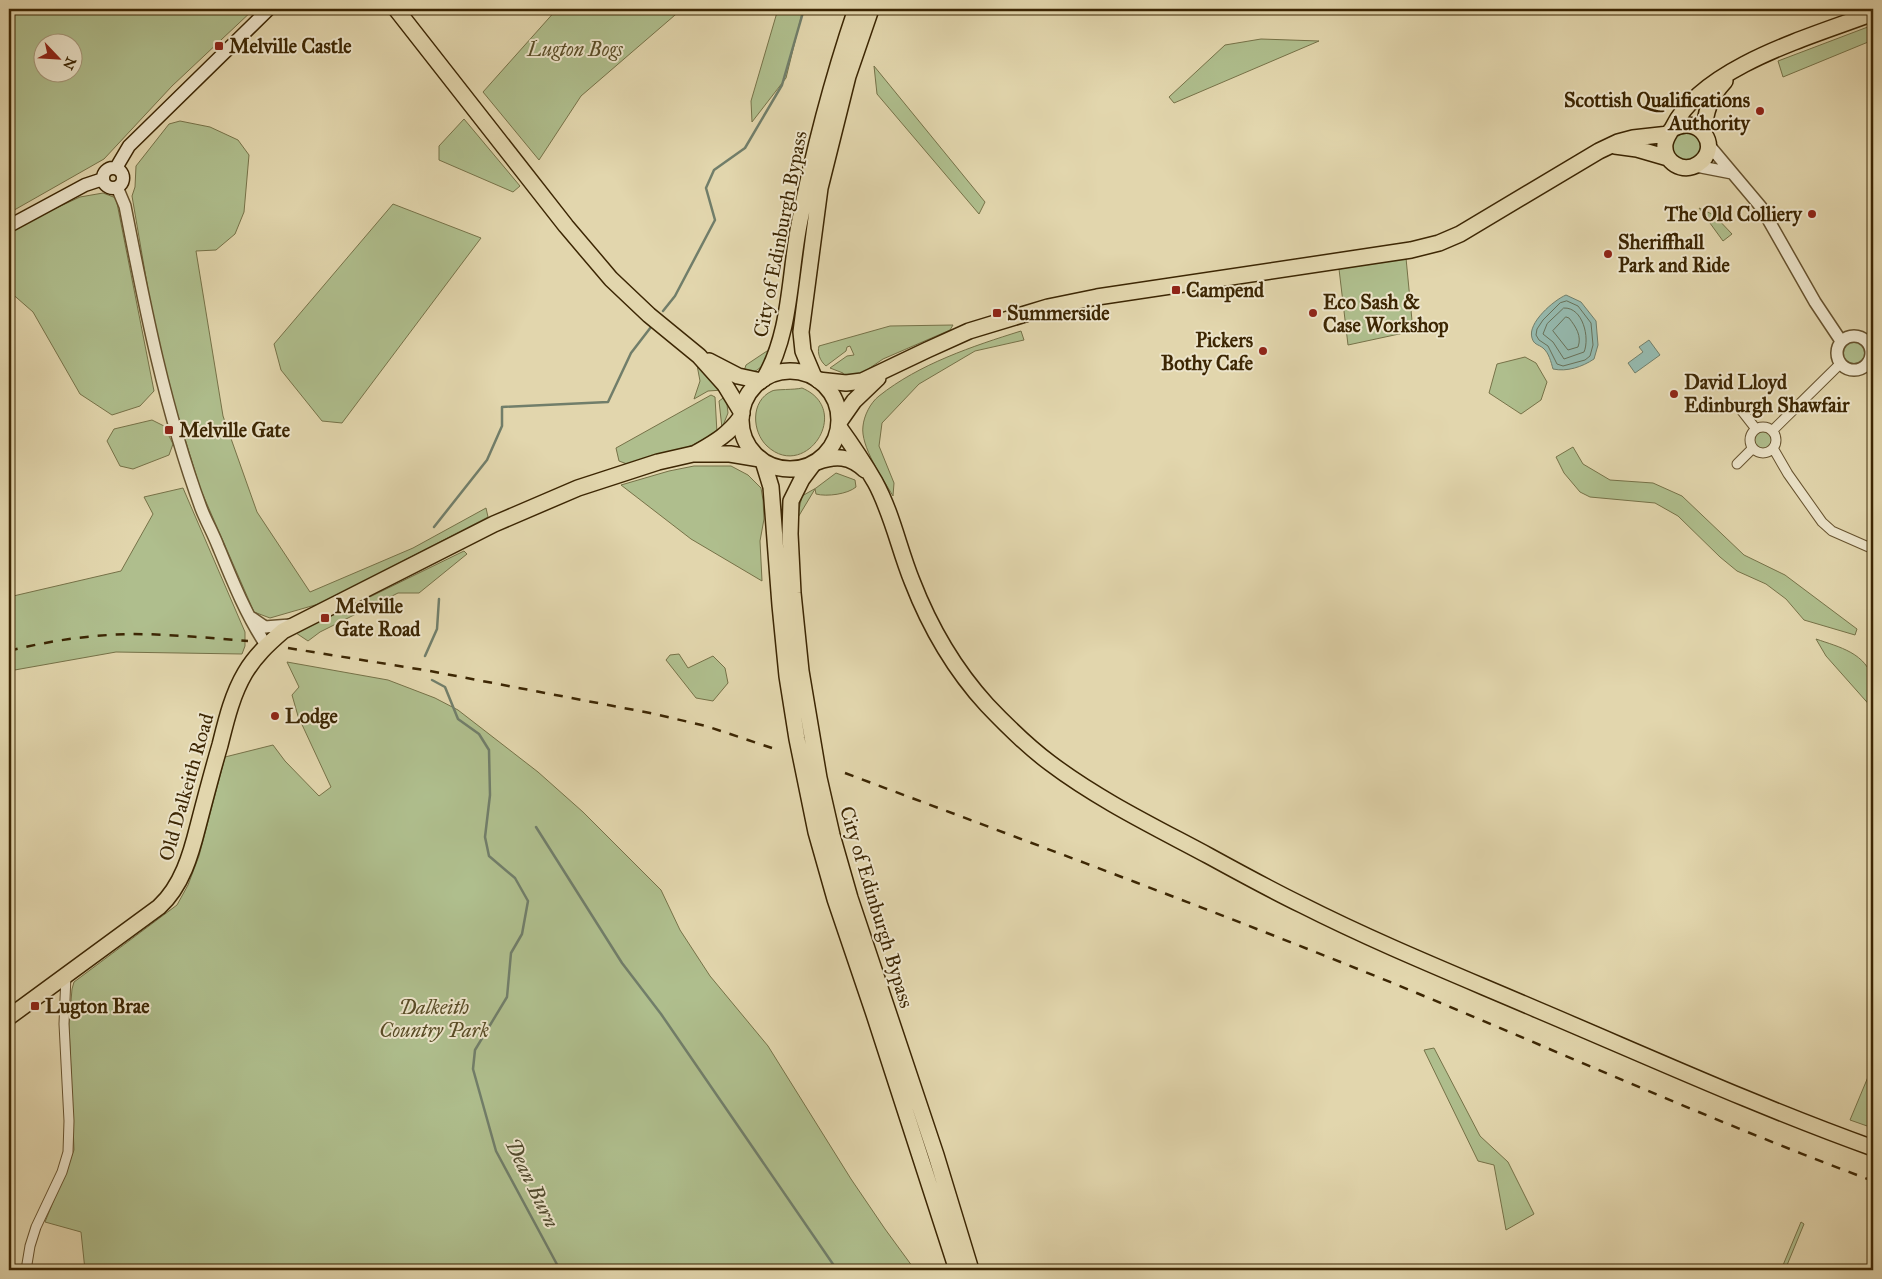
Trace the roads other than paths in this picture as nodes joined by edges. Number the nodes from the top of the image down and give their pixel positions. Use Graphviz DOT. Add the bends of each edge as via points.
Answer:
graph roads {
  1 [pos="269,9"];
  2 [pos="396,9"];
  3 [pos="856,9"];
  4 [pos="871,9"];
  5 [pos="1873,13"];
  6 [pos="1736,70"];
  7 [pos="1682,112"];
  8 [pos="1670,132"];
  9 [pos="1646,137"];
  10 [pos="1706,139"];
  11 [pos="1609,146"];
  12 [pos="1668,158"];
  13 [pos="1696,166"];
  14 [pos="116,168"];
  15 [pos="1732,173"];
  16 [pos="103,179"];
  17 [pos="117,187"];
  18 [pos="9,226"];
  19 [pos="1870,338"];
  20 [pos="1841,341"];
  21 [pos="699,356"];
  22 [pos="1840,364"];
  23 [pos="1865,367"];
  24 [pos="884,371"];
  25 [pos="1873,376"];
  26 [pos="816,378"];
  27 [pos="762,380"];
  28 [pos="1738,406"];
  29 [pos="742,415"];
  30 [pos="840,424"];
  31 [pos="1756,429"];
  32 [pos="1772,431"];
  33 [pos="1753,448"];
  34 [pos="1772,448"];
  35 [pos="693,454"];
  36 [pos="761,460"];
  37 [pos="816,463"];
  38 [pos="1737,464"];
  39 [pos="871,476"];
  40 [pos="1873,549"];
  41 [pos="247,613"];
  42 [pos="293,625"];
  43 [pos="266,645"];
  44 [pos="66,975"];
  45 [pos="9,1017"];
  46 [pos="1873,1148"];
  47 [pos="26,1270"];
  48 [pos="957,1270"];
  49 [pos="971,1270"];
  1 -- 14 [label="main road" via="129,146"];
  2 -- 21 [label="main road" via="611,279"];
  3 -- 27 [label="main road, City of Edinburgh Bypass" via="813,158 796,241 782,338"];
  4 -- 26 [label="main road, City of Edinburgh Bypass" via="834,126 815,212 801,332 804,351"];
  5 -- 6 [label="main road" via="1769,53"];
  6 -- 7 [label="main road" via="1700,92"];
  6 -- 10 [label="main road" via="1711,98 1704,119"];
  7 -- 8 [label="main road"];
  7 -- 9 [label="main road" via="1666,127"];
  8 -- 9 [label="main road"];
  8 -- 10 [label="main road" via="1678,126 1692,125"];
  8 -- 12 [label="main road" via="1665,142"];
  9 -- 11 [label="main road"];
  10 -- 13 [label="main road" via="1705,157"];
  10 -- 15 [label="street"];
  11 -- 12 [label="main road" via="1637,149"];
  11 -- 24 [label="main road" via="1460,234 1439,243 1048,307 969,331"];
  12 -- 13 [label="main road" via="1684,168"];
  13 -- 15 [label="street"];
  14 -- 16 [label="main road" via="107,169"];
  14 -- 17 [label="main road" via="124,176"];
  15 -- 20 [label="street" via="1761,207 1822,315"];
  16 -- 17 [label="main road" via="105,185"];
  16 -- 18 [label="main road" via="85,185"];
  17 -- 41 [label="street" via="125,206 146,314 174,425 202,510"];
  19 -- 20 [label="street" via="1846,337"];
  19 -- 23 [label="street" via="1871,355"];
  20 -- 22 [label="street" via="1836,352"];
  21 -- 27 [label="main road" via="736,375"];
  21 -- 29 [label="main road" via="725,385"];
  22 -- 23 [label="street" via="1849,370"];
  22 -- 32 [label="street"];
  23 -- 25 [label="street"];
  24 -- 26 [label="main road" via="862,381 846,383"];
  24 -- 30 [label="main road" via="854,401"];
  26 -- 27 [label="main road" via="788,371"];
  26 -- 30 [label="main road" via="832,394"];
  27 -- 29 [label="main road" via="747,397"];
  28 -- 31 [label="street"];
  29 -- 35 [label="main road" via="723,437"];
  29 -- 36 [label="main road" via="744,438"];
  30 -- 37 [label="main road" via="833,445"];
  30 -- 39 [label="main road"];
  31 -- 32 [label="street" via="1765,427"];
  31 -- 33 [label="street" via="1750,436"];
  32 -- 34 [label="street" via="1775,440"];
  33 -- 34 [label="street" via="1763,452"];
  33 -- 38 [label="street"];
  34 -- 40 [label="street" via="1822,522"];
  35 -- 36 [label="main road" via="730,454"];
  35 -- 42 [label="main road, Old Dalkeith Road" via="615,475 512,516"];
  36 -- 37 [label="main road" via="783,469 804,468"];
  36 -- 48 [label="main road, City of Edinburgh Bypass" via="771,487 787,676 816,832"];
  37 -- 39 [label="main road" via="829,458 847,458"];
  37 -- 49 [label="main road, City of Edinburgh Bypass" via="802,479 791,501 790,534 801,671 819,778 850,898"];
  39 -- 46 [label="main road" via="884,502 920,601 965,677 1011,729 1064,773 1121,809 1195,849 1390,947 1799,1120"];
  41 -- 42 [label="street" via="266,626"];
  41 -- 43 [label="street"];
  42 -- 43 [label="main road, Old Dalkeith Road"];
  43 -- 44 [label="main road, Old Dalkeith Road" via="244,675 233,699 191,852 174,890 159,907"];
  44 -- 45 [label="main road, Old Dalkeith Road"];
  44 -- 47 [label="street" via="64,1024 70,1121 68,1152 36,1227"];
}
